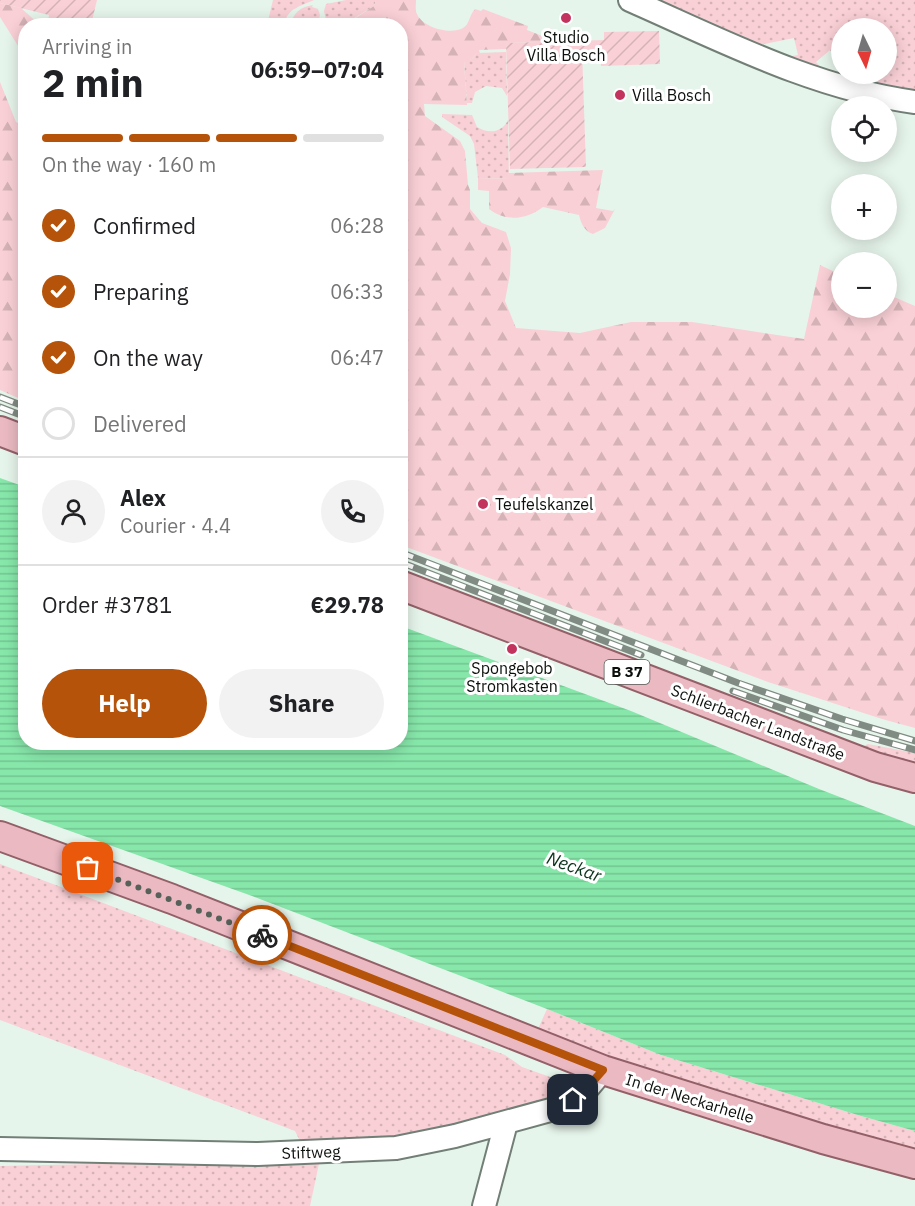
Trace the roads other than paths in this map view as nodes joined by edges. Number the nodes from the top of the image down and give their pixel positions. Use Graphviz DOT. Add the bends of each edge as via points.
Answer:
graph roads {
  1 [pos="630,0"];
  2 [pos="915,102"];
  3 [pos="0,431"];
  4 [pos="18,438"];
  5 [pos="408,588"];
  6 [pos="915,778"];
  7 [pos="0,836"];
  8 [pos="603,1070"];
  9 [pos="506,1123"];
  10 [pos="0,1149"];
  11 [pos="915,1164"];
  12 [pos="484,1206"];
  1 -- 2 [label="street" via="771,61 853,90"];
  3 -- 4 [label="main road"];
  5 -- 6 [label="main road, Schlierbacher Landstraße / B 37" via="875,767"];
  7 -- 8 [label="main road, In der Neckarhelle" via="183,903"];
  8 -- 9 [label="street, Stiftweg" via="573,1100"];
  8 -- 11 [label="main road, In der Neckarhelle"];
  9 -- 10 [label="street, Stiftweg" via="396,1148 347,1151 214,1154"];
  9 -- 12 [label="street"];
}
